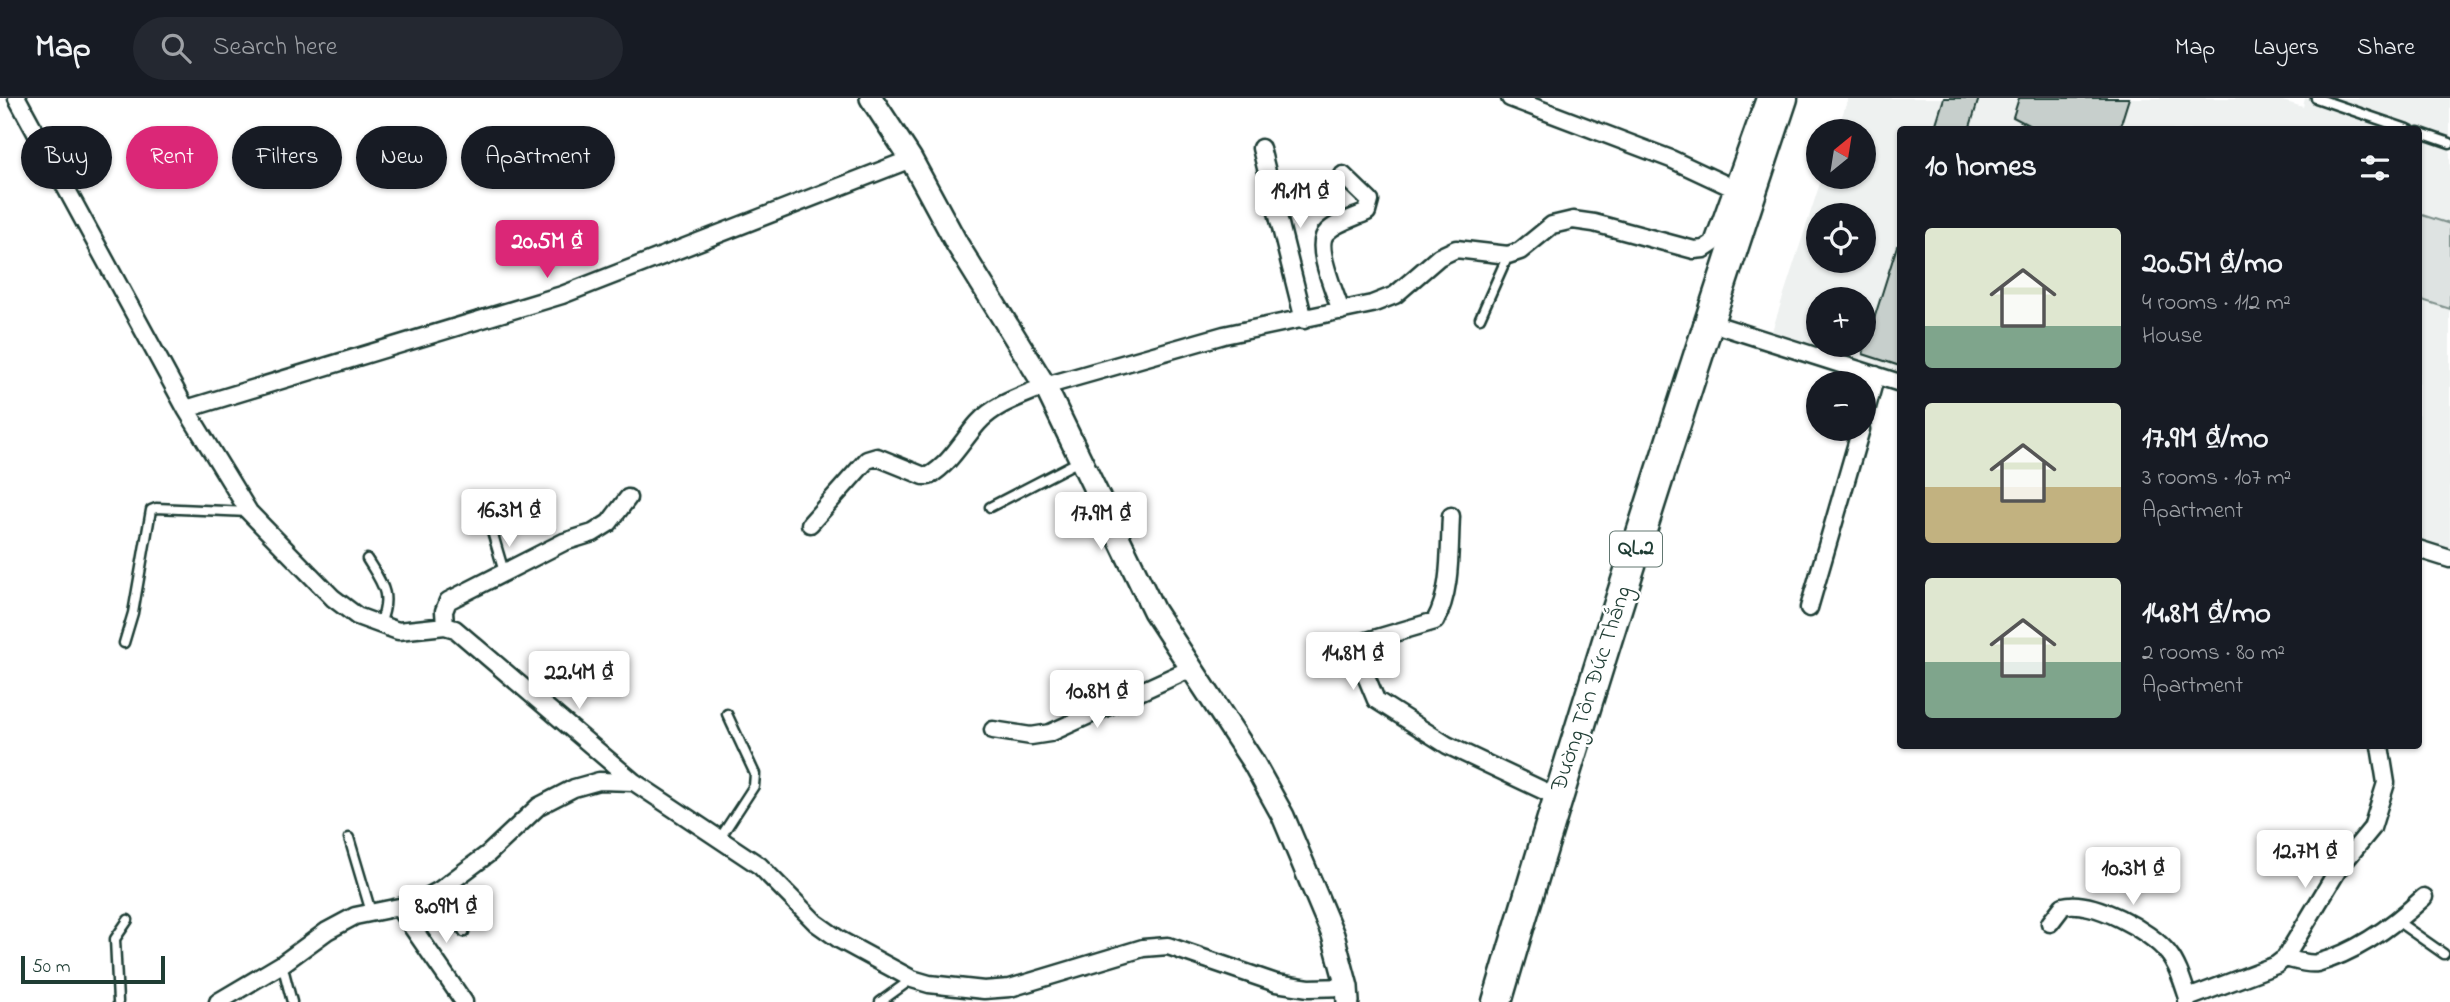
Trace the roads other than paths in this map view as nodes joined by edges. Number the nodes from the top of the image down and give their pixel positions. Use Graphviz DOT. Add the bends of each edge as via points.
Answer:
graph roads {
  1 [pos="17,98"];
  2 [pos="871,98"];
  3 [pos="1510,98"];
  4 [pos="1765,98"];
  5 [pos="1783,98"];
  6 [pos="2316,98"];
  7 [pos="2398,126"];
  8 [pos="2422,133"];
  9 [pos="2450,143"];
  10 [pos="1261,148"];
  11 [pos="911,159"];
  12 [pos="1343,175"];
  13 [pos="1733,188"];
  14 [pos="1508,255"];
  15 [pos="1341,311"];
  16 [pos="1480,318"];
  17 [pos="1304,320"];
  18 [pos="1709,322"];
  19 [pos="1863,371"];
  20 [pos="1876,375"];
  21 [pos="1897,382"];
  22 [pos="1045,386"];
  23 [pos="186,410"];
  24 [pos="1858,441"];
  25 [pos="1081,460"];
  26 [pos="628,498"];
  27 [pos="990,507"];
  28 [pos="249,512"];
  29 [pos="1451,516"];
  30 [pos="489,521"];
  31 [pos="810,524"];
  32 [pos="2422,550"];
  33 [pos="367,559"];
  34 [pos="2450,559"];
  35 [pos="504,572"];
  36 [pos="1809,608"];
  37 [pos="380,624"];
  38 [pos="445,626"];
  39 [pos="124,643"];
  40 [pos="1192,668"];
  41 [pos="727,714"];
  42 [pos="993,730"];
  43 [pos="2380,749"];
  44 [pos="634,782"];
  45 [pos="1557,797"];
  46 [pos="349,838"];
  47 [pos="720,838"];
  48 [pos="440,890"];
  49 [pos="2424,897"];
  50 [pos="399,908"];
  51 [pos="371,912"];
  52 [pos="128,920"];
  53 [pos="2397,921"];
  54 [pos="2050,923"];
  55 [pos="464,932"];
  56 [pos="2444,954"];
  57 [pos="2285,958"];
  58 [pos="282,964"];
  59 [pos="912,979"];
  60 [pos="1347,995"];
  61 [pos="2188,1000"];
  62 [pos="118,1002"];
  63 [pos="218,1002"];
  64 [pos="292,1002"];
  65 [pos="464,1002"];
  66 [pos="880,1002"];
  67 [pos="1497,1002"];
  1 -- 23 [label="street"];
  2 -- 11 [label="street"];
  3 -- 13 [label="street" via="1671,159"];
  4 -- 13 [label="street"];
  5 -- 18 [label="highway, Đường Tôn Đức Thắng / QL.2"];
  6 -- 7 [label="lane"];
  8 -- 9 [label="lane"];
  10 -- 17 [label="street"];
  11 -- 22 [label="street" via="957,244"];
  11 -- 23 [label="street" via="562,295"];
  12 -- 15 [label="street" via="1370,201 1367,212 1329,229 1321,242"];
  13 -- 14 [label="street" via="1713,243 1704,249 1573,220 1552,225"];
  14 -- 15 [label="street" via="1456,249 1439,257 1395,295"];
  14 -- 16 [label="lane"];
  15 -- 17 [label="street"];
  17 -- 22 [label="street" via="1224,335"];
  18 -- 19 [label="street"];
  18 -- 45 [label="highway, Đường Tôn Đức Thắng / QL.2"];
  20 -- 21 [label="street"];
  22 -- 25 [label="street"];
  22 -- 31 [label="street" via="990,412 929,476 877,457 867,460"];
  23 -- 28 [label="street"];
  24 -- 36 [label="street"];
  25 -- 27 [label="lane"];
  25 -- 40 [label="street" via="1154,611"];
  26 -- 35 [label="street" via="609,523 593,533"];
  28 -- 37 [label="street" via="333,598 357,616"];
  28 -- 39 [label="lane" via="151,510"];
  29 -- 45 [label="street" via="1447,584 1435,621 1367,641 1358,649 1358,657 1376,700 1447,745"];
  30 -- 35 [label="lane"];
  32 -- 34 [label="street"];
  33 -- 37 [label="lane" via="386,593"];
  35 -- 38 [label="street" via="448,601"];
  37 -- 38 [label="street" via="398,631"];
  38 -- 44 [label="street" via="455,629"];
  40 -- 42 [label="street" via="1050,733 1031,736"];
  40 -- 60 [label="street" via="1283,816 1333,935"];
  41 -- 47 [label="lane" via="755,774 754,786"];
  43 -- 57 [label="street" via="2386,783 2372,828 2340,868"];
  44 -- 47 [label="street"];
  44 -- 48 [label="street" via="599,781 539,806 488,854"];
  45 -- 67 [label="highway, Đường Tôn Đức Thắng / QL.2"];
  46 -- 51 [label="lane"];
  47 -- 59 [label="street" via="760,866 840,940"];
  48 -- 50 [label="street"];
  48 -- 55 [label="lane"];
  49 -- 53 [label="street"];
  50 -- 51 [label="street"];
  50 -- 65 [label="street"];
  51 -- 58 [label="street" via="327,931"];
  52 -- 62 [label="lane" via="115,939"];
  53 -- 56 [label="lane"];
  53 -- 57 [label="street" via="2367,941 2315,964"];
  54 -- 61 [label="street" via="2063,906 2082,904 2150,936 2171,956"];
  57 -- 61 [label="street"];
  58 -- 63 [label="street"];
  58 -- 64 [label="lane"];
  59 -- 60 [label="street" via="984,990 1010,988 1143,948 1168,946 1276,983"];
  59 -- 66 [label="lane"];
}
